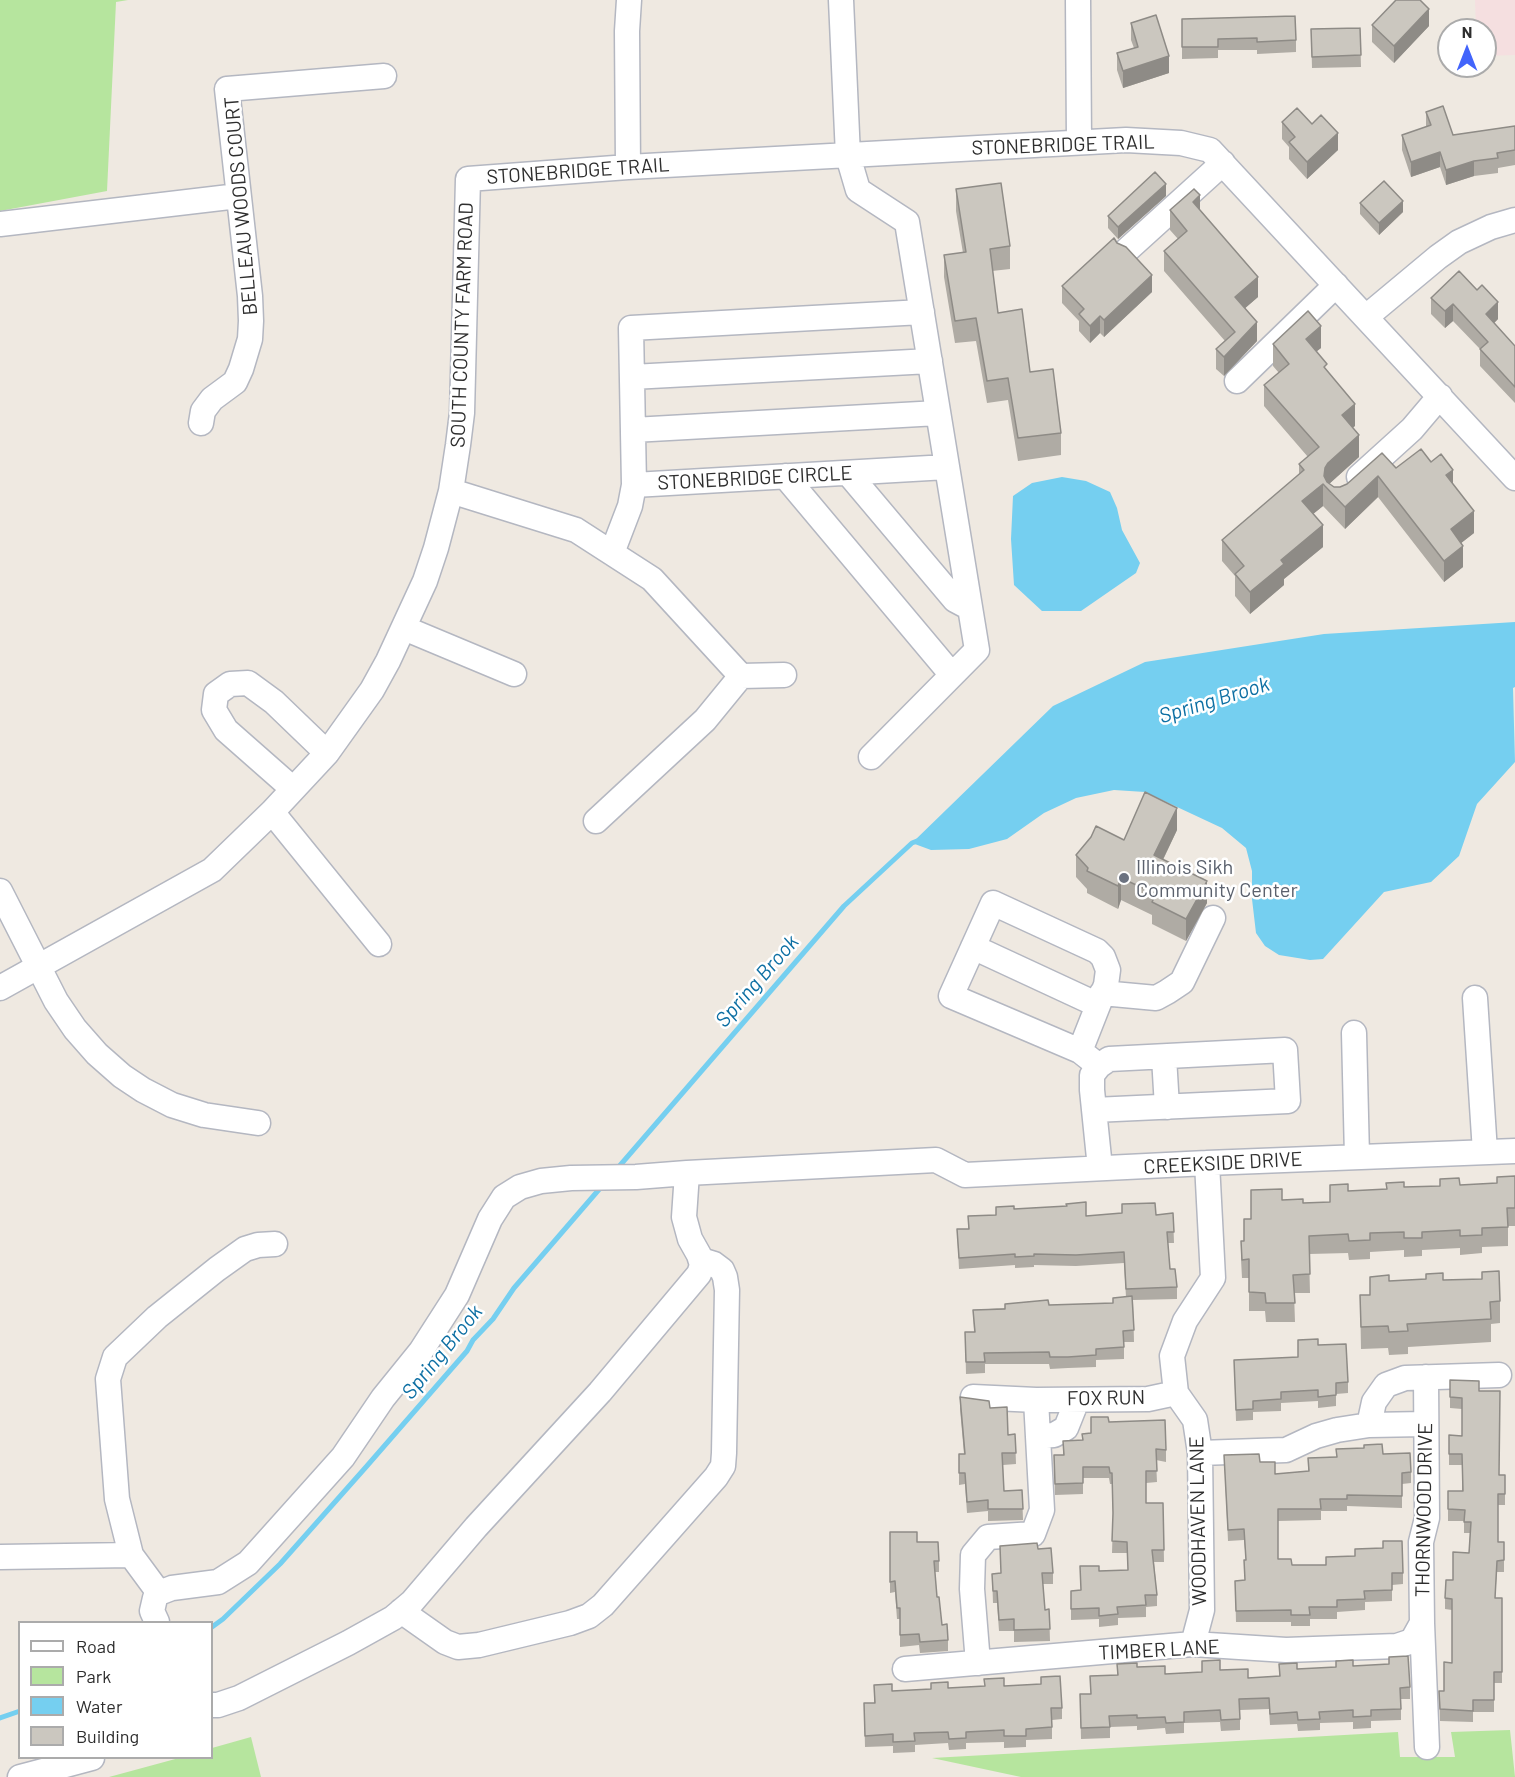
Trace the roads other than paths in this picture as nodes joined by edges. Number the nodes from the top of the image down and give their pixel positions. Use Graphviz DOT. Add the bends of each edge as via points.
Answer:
graph roads {
  1 [pos="629,0"];
  2 [pos="841,0"];
  3 [pos="1078,0"];
  4 [pos="384,76"];
  5 [pos="1079,142"];
  6 [pos="848,156"];
  7 [pos="1223,163"];
  8 [pos="628,167"];
  9 [pos="468,179"];
  10 [pos="238,196"];
  11 [pos="1515,220"];
  12 [pos="0,224"];
  13 [pos="1127,250"];
  14 [pos="1336,285"];
  15 [pos="922,312"];
  16 [pos="1366,317"];
  17 [pos="930,361"];
  18 [pos="632,377"];
  19 [pos="1237,381"];
  20 [pos="1440,396"];
  21 [pos="938,413"];
  22 [pos="201,423"];
  23 [pos="633,430"];
  24 [pos="947,467"];
  25 [pos="848,473"];
  26 [pos="785,476"];
  27 [pos="1515,478"];
  28 [pos="634,485"];
  29 [pos="451,491"];
  30 [pos="1338,495"];
  31 [pos="612,553"];
  32 [pos="970,608"];
  33 [pos="404,628"];
  34 [pos="514,674"];
  35 [pos="784,675"];
  36 [pos="952,675"];
  37 [pos="741,676"];
  38 [pos="327,753"];
  39 [pos="871,757"];
  40 [pos="293,789"];
  41 [pos="272,812"];
  42 [pos="596,821"];
  43 [pos="0,891"];
  44 [pos="1213,918"];
  45 [pos="379,944"];
  46 [pos="973,947"];
  47 [pos="40,966"];
  48 [pos="0,988"];
  49 [pos="1475,998"];
  50 [pos="1100,999"];
  51 [pos="1354,1033"];
  52 [pos="1080,1051"];
  53 [pos="1164,1057"];
  54 [pos="1099,1066"];
  55 [pos="1167,1107"];
  56 [pos="1094,1110"];
  57 [pos="258,1123"];
  58 [pos="1515,1151"];
  59 [pos="1485,1152"];
  60 [pos="1357,1157"];
  61 [pos="1207,1163"];
  62 [pos="1100,1168"];
  63 [pos="687,1173"];
  64 [pos="275,1244"];
  65 [pos="701,1260"];
  66 [pos="1499,1375"];
  67 [pos="1426,1377"];
  68 [pos="1176,1393"];
  69 [pos="973,1397"];
  70 [pos="1036,1400"];
  71 [pos="1073,1400"];
  72 [pos="1425,1424"];
  73 [pos="1369,1425"];
  74 [pos="1038,1436"];
  75 [pos="1200,1453"];
  76 [pos="131,1555"];
  77 [pos="0,1557"];
  78 [pos="159,1593"];
  79 [pos="401,1611"];
  80 [pos="156,1621"];
  81 [pos="1410,1636"];
  82 [pos="1193,1644"];
  83 [pos="978,1663"];
  84 [pos="905,1669"];
  85 [pos="213,1705"];
  86 [pos="1427,1747"];
  87 [pos="89,1759"];
  88 [pos="20,1777"];
  1 -- 8 [label="street"];
  2 -- 6 [label="street"];
  3 -- 5 [label="street"];
  4 -- 10 [label="street, BELLEAU WOODS COURT" via="226,89"];
  5 -- 6 [label="street, STONEBRIDGE TRAIL"];
  5 -- 7 [label="street, STONEBRIDGE TRAIL" via="1180,143 1210,150"];
  6 -- 8 [label="street, STONEBRIDGE TRAIL"];
  6 -- 15 [label="street" via="858,190 907,222"];
  7 -- 13 [label="street"];
  7 -- 14 [label="street, STONEBRIDGE TRAIL"];
  8 -- 9 [label="street, STONEBRIDGE TRAIL"];
  9 -- 29 [label="street, SOUTH COUNTY FARM ROAD" via="462,413"];
  10 -- 12 [label="street"];
  10 -- 22 [label="street, BELLEAU WOODS COURT" via="250,296 250,339 235,382 212,399 203,411"];
  11 -- 16 [label="street" via="1459,242"];
  14 -- 16 [label="street, STONEBRIDGE TRAIL"];
  14 -- 19 [label="street"];
  15 -- 17 [label="street"];
  15 -- 18 [label="street" via="631,328"];
  16 -- 20 [label="street, STONEBRIDGE TRAIL"];
  17 -- 18 [label="street"];
  17 -- 21 [label="street"];
  18 -- 23 [label="street"];
  20 -- 27 [label="street, STONEBRIDGE TRAIL"];
  20 -- 30 [label="street" via="1412,429"];
  21 -- 23 [label="street"];
  21 -- 24 [label="street"];
  23 -- 28 [label="street"];
  24 -- 25 [label="street, STONEBRIDGE CIRCLE"];
  24 -- 32 [label="street"];
  25 -- 26 [label="street, STONEBRIDGE CIRCLE"];
  25 -- 32 [label="street" via="955,600"];
  26 -- 28 [label="street, STONEBRIDGE CIRCLE"];
  26 -- 36 [label="street"];
  28 -- 31 [label="street, STONEBRIDGE CIRCLE"];
  29 -- 31 [label="street" via="576,530"];
  29 -- 33 [label="street, SOUTH COUNTY FARM ROAD" via="428,570"];
  31 -- 37 [label="street" via="652,579"];
  32 -- 36 [label="street" via="977,650"];
  33 -- 34 [label="street"];
  33 -- 38 [label="street, SOUTH COUNTY FARM ROAD" via="372,690"];
  35 -- 37 [label="street"];
  36 -- 39 [label="street"];
  37 -- 42 [label="street" via="705,720"];
  38 -- 40 [label="street, SOUTH COUNTY FARM ROAD"];
  38 -- 40 [label="street" via="274,702 248,683 230,684 216,694 214,710 226,730"];
  40 -- 41 [label="street, SOUTH COUNTY FARM ROAD"];
  41 -- 45 [label="street"];
  41 -- 47 [label="street, SOUTH COUNTY FARM ROAD" via="213,870"];
  43 -- 47 [label="street"];
  44 -- 50 [label="street" via="1182,982 1156,998"];
  46 -- 50 [label="street"];
  46 -- 50 [label="street" via="993,903 1097,951 1108,970"];
  46 -- 52 [label="street" via="951,996"];
  47 -- 48 [label="street, SOUTH COUNTY FARM ROAD"];
  47 -- 57 [label="street" via="56,1001 75,1029 122,1076 172,1105 204,1115"];
  49 -- 59 [label="street"];
  50 -- 52 [label="street"];
  51 -- 60 [label="street"];
  52 -- 54 [label="street"];
  53 -- 54 [label="street" via="1108,1059"];
  53 -- 55 [label="street"];
  53 -- 55 [label="street" via="1285,1050 1288,1101"];
  54 -- 56 [label="street" via="1092,1075"];
  55 -- 56 [label="street"];
  56 -- 62 [label="street"];
  58 -- 59 [label="street, CREEKSIDE DRIVE"];
  59 -- 60 [label="street, CREEKSIDE DRIVE"];
  60 -- 61 [label="street, CREEKSIDE DRIVE"];
  61 -- 62 [label="street, CREEKSIDE DRIVE"];
  61 -- 68 [label="street" via="1214,1278 1185,1321 1173,1356"];
  62 -- 63 [label="street, CREEKSIDE DRIVE" via="966,1175 936,1160"];
  63 -- 65 [label="street" via="684,1217"];
  63 -- 78 [label="street" via="541,1181 504,1197 490,1219 457,1295 343,1457 248,1563 218,1582"];
  64 -- 76 [label="street" via="245,1249 157,1317 115,1357 108,1379 116,1488"];
  65 -- 79 [label="street" via="699,1274 614,1376"];
  65 -- 79 [label="street" via="722,1270 727,1290 724,1453 723,1466 716,1477 589,1616 458,1647"];
  66 -- 67 [label="street"];
  67 -- 72 [label="street, THORNWOOD DRIVE"];
  67 -- 73 [label="street" via="1405,1378 1386,1385 1374,1402"];
  68 -- 71 [label="street, FOX RUN" via="1148,1399"];
  68 -- 75 [label="street, WOODHAVEN LANE" via="1196,1419"];
  69 -- 70 [label="street, FOX RUN"];
  70 -- 71 [label="street, FOX RUN"];
  70 -- 74 [label="street"];
  71 -- 74 [label="street" via="1066,1428 1054,1435"];
  72 -- 73 [label="street"];
  72 -- 81 [label="street, THORNWOOD DRIVE" via="1426,1518"];
  73 -- 75 [label="street" via="1316,1436 1286,1450"];
  74 -- 83 [label="street" via="1042,1510 1033,1534 988,1537 973,1556"];
  75 -- 82 [label="street, WOODHAVEN LANE" via="1202,1610"];
  76 -- 77 [label="street"];
  76 -- 78 [label="street"];
  78 -- 80 [label="street" via="152,1611"];
  79 -- 85 [label="street" via="369,1632 239,1698"];
  81 -- 82 [label="street, TIMBER LANE" via="1286,1650"];
  81 -- 86 [label="street" via="1412,1650 1424,1663"];
  82 -- 83 [label="street, TIMBER LANE"];
  83 -- 84 [label="street, TIMBER LANE"];
  87 -- 88 [label="street"];
}
